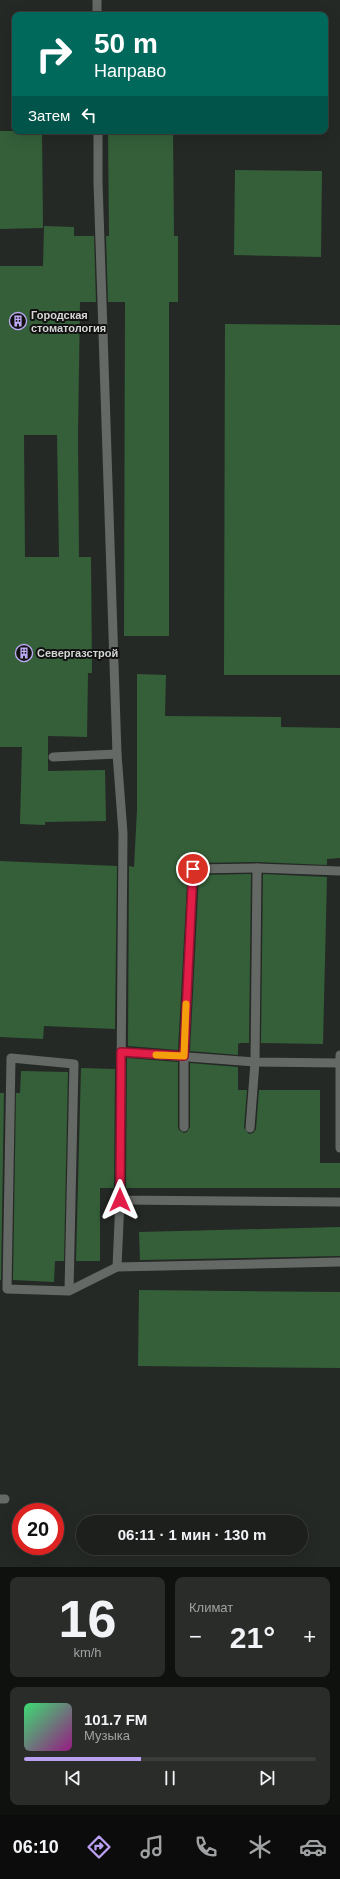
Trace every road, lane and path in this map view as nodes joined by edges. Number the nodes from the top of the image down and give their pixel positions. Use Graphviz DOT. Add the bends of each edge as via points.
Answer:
graph roads {
  1 [pos="97,0"];
  2 [pos="97,12"];
  3 [pos="98,134"];
  4 [pos="117,754"];
  5 [pos="53,757"];
  6 [pos="257,868"];
  7 [pos="340,872"];
  8 [pos="121,1052"];
  9 [pos="184,1056"];
  10 [pos="340,1056"];
  11 [pos="255,1062"];
  12 [pos="340,1063"];
  13 [pos="184,1127"];
  14 [pos="250,1128"];
  15 [pos="340,1148"];
  16 [pos="120,1200"];
  17 [pos="340,1202"];
  18 [pos="340,1262"];
  19 [pos="117,1267"];
  20 [pos="69,1291"];
  1 -- 2 [label="lane"];
  3 -- 4 [label="lane"];
  4 -- 5 [label="lane"];
  4 -- 8 [label="lane" via="123,833"];
  6 -- 7 [label="lane"];
  6 -- 9 [label="lane" via="193,869"];
  6 -- 11 [label="lane"];
  8 -- 9 [label="lane"];
  8 -- 16 [label="lane"];
  9 -- 11 [label="lane"];
  9 -- 13 [label="lane"];
  10 -- 12 [label="lane"];
  11 -- 12 [label="lane"];
  11 -- 14 [label="lane"];
  12 -- 15 [label="lane"];
  16 -- 17 [label="lane"];
  16 -- 19 [label="lane"];
  18 -- 19 [label="lane"];
  19 -- 20 [label="lane"];
  20 -- 20 [label="lane" via="74,1064 11,1058 7,1289"];
}
